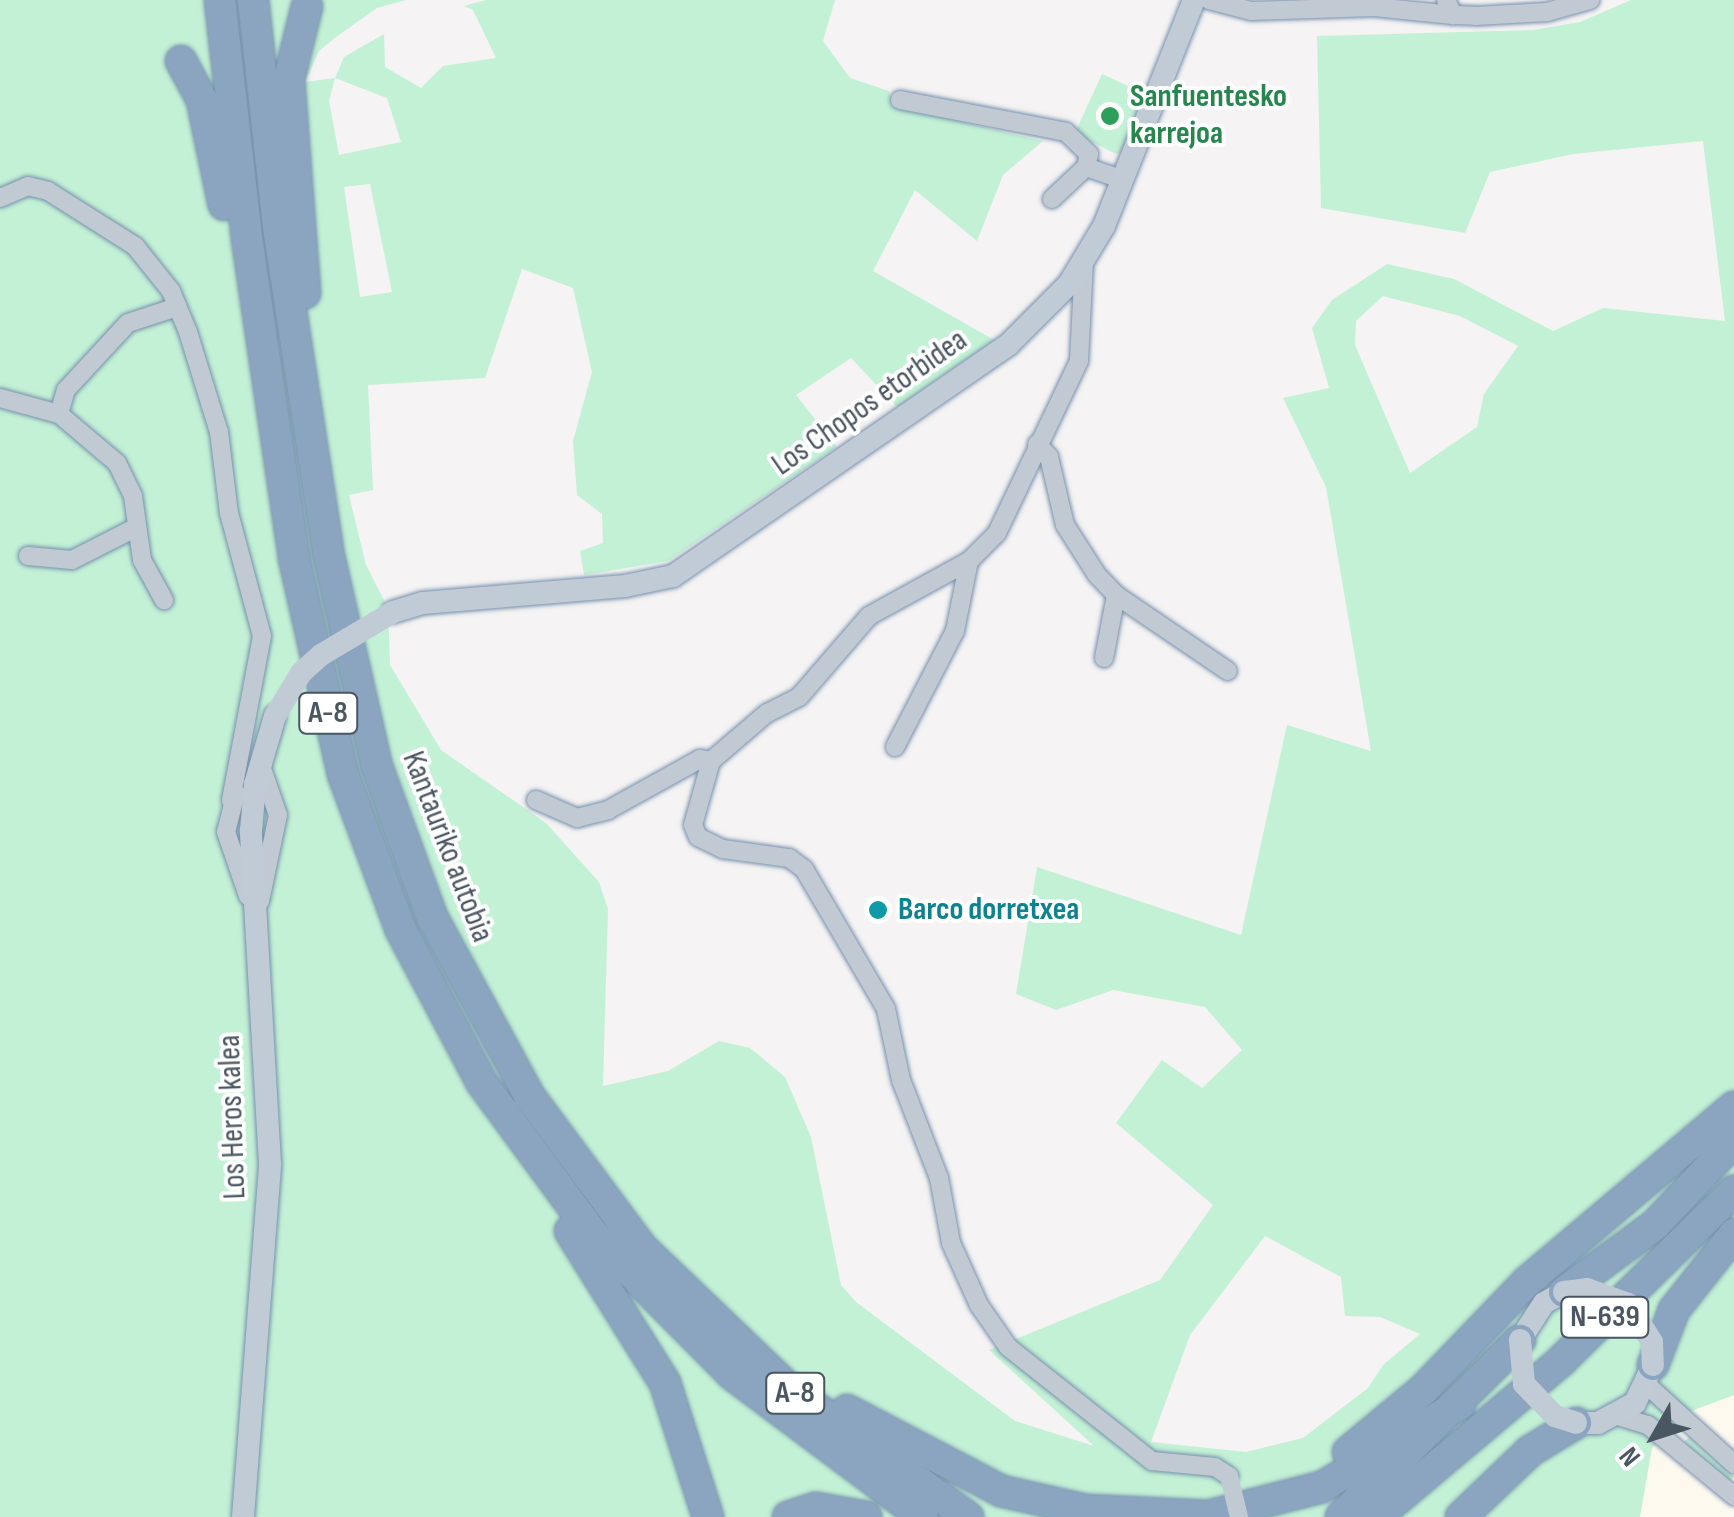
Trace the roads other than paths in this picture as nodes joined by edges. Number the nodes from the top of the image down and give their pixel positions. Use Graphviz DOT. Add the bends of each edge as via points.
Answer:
graph roads {
  1 [pos="220,0"];
  2 [pos="253,0"];
  3 [pos="1208,0"];
  4 [pos="1590,0"];
  5 [pos="307,6"];
  6 [pos="1450,7"];
  7 [pos="181,61"];
  8 [pos="900,100"];
  9 [pos="1086,167"];
  10 [pos="1122,180"];
  11 [pos="0,198"];
  12 [pos="1052,199"];
  13 [pos="1084,262"];
  14 [pos="177,306"];
  15 [pos="258,316"];
  16 [pos="298,356"];
  17 [pos="0,398"];
  18 [pos="60,414"];
  19 [pos="1036,444"];
  20 [pos="135,528"];
  21 [pos="28,556"];
  22 [pos="969,561"];
  23 [pos="1116,595"];
  24 [pos="164,600"];
  25 [pos="1104,658"];
  26 [pos="1228,671"];
  27 [pos="275,716"];
  28 [pos="895,747"];
  29 [pos="711,761"];
  30 [pos="248,785"];
  31 [pos="536,800"];
  32 [pos="274,824"];
  33 [pos="251,847"];
  34 [pos="482,1083"];
  35 [pos="1734,1107"];
  36 [pos="1734,1141"];
  37 [pos="1734,1191"];
  38 [pos="1734,1234"];
  39 [pos="642,1248"];
  40 [pos="1564,1292"];
  41 [pos="1520,1340"];
  42 [pos="1650,1375"];
  43 [pos="1460,1404"];
  44 [pos="1618,1416"];
  45 [pos="1576,1423"];
  46 [pos="1734,1464"];
  47 [pos="1514,1466"];
  48 [pos="1734,1496"];
  49 [pos="1147,1515"];
  50 [pos="243,1517"];
  51 [pos="708,1517"];
  52 [pos="788,1517"];
  53 [pos="866,1517"];
  54 [pos="923,1517"];
  55 [pos="968,1517"];
  56 [pos="1239,1517"];
  57 [pos="1341,1517"];
  58 [pos="1376,1517"];
  59 [pos="1461,1517"];
  60 [pos="1478,1517"];
  1 -- 15 [label="highway, A-8"];
  2 -- 16 [label="highway, Kantauriko autobia / A-8"];
  3 -- 6 [label="street" via="1251,11"];
  3 -- 10 [label="street, Los Chopos etorbidea"];
  4 -- 6 [label="street" via="1547,12"];
  5 -- 16 [label="highway" via="289,80 306,320"];
  7 -- 15 [label="highway" via="212,137 236,284"];
  8 -- 9 [label="street" via="1066,132 1089,154"];
  9 -- 10 [label="street"];
  9 -- 12 [label="street"];
  10 -- 13 [label="street, Los Chopos etorbidea"];
  11 -- 14 [label="street" via="28,186 48,190 135,246"];
  13 -- 19 [label="street" via="1078,361"];
  13 -- 27 [label="street, Los Chopos etorbidea, bridge" via="1048,310 1010,344 673,576 423,603 393,612 321,655 301,673"];
  14 -- 18 [label="street" via="128,323 66,390"];
  14 -- 30 [label="street" via="219,432 229,513 262,636 243,740"];
  15 -- 34 [label="highway, A-8" via="294,558 344,774 401,930"];
  16 -- 39 [label="highway, Kantauriko autobia / A-8" via="350,663 412,870 497,1044 559,1140"];
  17 -- 18 [label="street"];
  18 -- 20 [label="street" via="127,479"];
  19 -- 22 [label="street" via="1004,520"];
  19 -- 23 [label="street" via="1049,457 1065,525"];
  20 -- 21 [label="street" via="72,560"];
  20 -- 24 [label="street" via="142,560"];
  22 -- 28 [label="street" via="955,630"];
  22 -- 29 [label="street" via="868,616 810,686"];
  23 -- 25 [label="street"];
  23 -- 26 [label="street"];
  27 -- 30 [label="street, Los Heros kalea"];
  29 -- 31 [label="street" via="700,759 608,810 578,818"];
  29 -- 56 [label="street, bridge" via="694,813 698,837 723,849 788,858 804,870 886,1009 901,1080 939,1178 951,1243 978,1305 1008,1347 1152,1461 1215,1467 1228,1476"];
  30 -- 32 [label="street"];
  30 -- 32 [label="street" via="278,815"];
  30 -- 33 [label="street, Los Heros kalea"];
  32 -- 33 [label="street"];
  33 -- 50 [label="street, Los Heros kalea" via="270,1178"];
  34 -- 51 [label="highway" via="496,1120 665,1383"];
  34 -- 54 [label="highway, A-8" via="560,1194 667,1314 780,1414"];
  35 -- 49 [label="highway" via="1528,1281 1378,1432 1278,1490"];
  36 -- 40 [label="highway" via="1655,1226"];
  37 -- 58 [label="highway, N-639" via="1546,1374"];
  38 -- 42 [label="highway" via="1674,1310"];
  39 -- 49 [label="highway" via="791,1374 945,1466 1001,1491 1085,1510"];
  39 -- 55 [label="highway, Kantauriko autobia / A-8" via="788,1387"];
  40 -- 41 [label="street" via="1537,1311"];
  40 -- 42 [label="street, bridge" via="1609,1293 1628,1304 1643,1321"];
  41 -- 43 [label="highway"];
  41 -- 45 [label="street, bridge" via="1524,1384 1555,1416"];
  42 -- 44 [label="street"];
  42 -- 46 [label="street"];
  43 -- 49 [label="highway" via="1322,1487 1208,1516"];
  43 -- 57 [label="highway"];
  44 -- 45 [label="street"];
  44 -- 48 [label="street" via="1648,1425"];
  45 -- 47 [label="highway"];
  47 -- 59 [label="highway"];
  47 -- 60 [label="highway"];
  52 -- 53 [label="highway" via="816,1508"];
}
